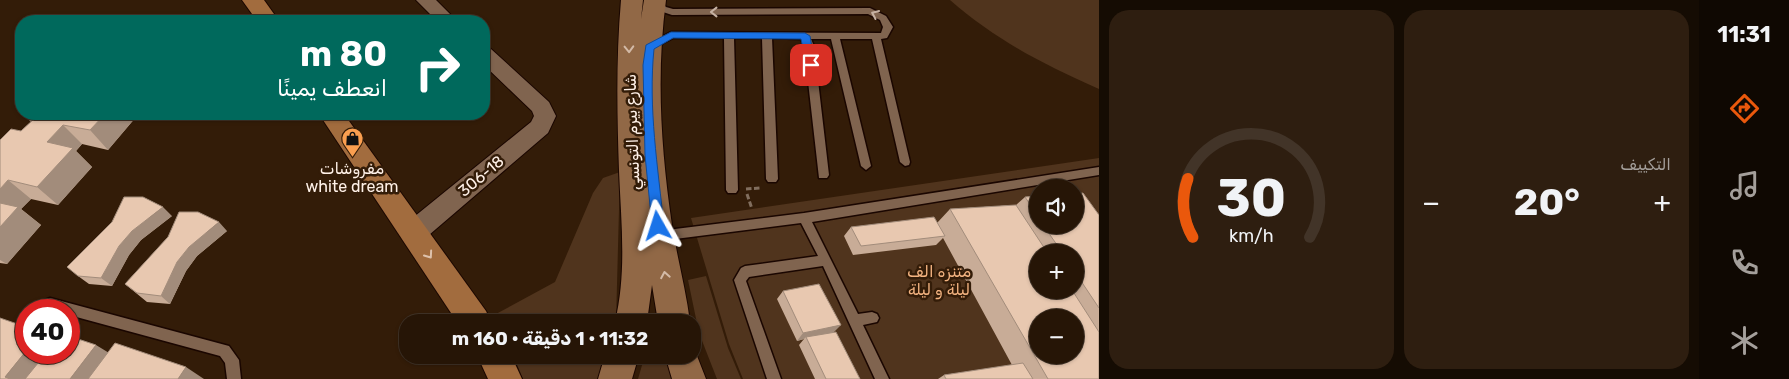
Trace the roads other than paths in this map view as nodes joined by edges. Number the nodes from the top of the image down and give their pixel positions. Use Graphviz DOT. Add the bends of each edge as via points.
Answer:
graph roads {
  1 [pos="253,0"];
  2 [pos="425,0"];
  3 [pos="647,0"];
  4 [pos="264,15"];
  5 [pos="441,15"];
  6 [pos="729,35"];
  7 [pos="767,36"];
  8 [pos="805,36"];
  9 [pos="834,36"];
  10 [pos="876,36"];
  11 [pos="650,47"];
  12 [pos="490,60"];
  13 [pos="545,116"];
  14 [pos="335,120"];
  15 [pos="905,162"];
  16 [pos="866,166"];
  17 [pos="1099,171"];
  18 [pos="823,175"];
  19 [pos="772,180"];
  20 [pos="732,190"];
  21 [pos="804,218"];
  22 [pos="413,233"];
  23 [pos="675,234"];
  24 [pos="826,260"];
  25 [pos="80,312"];
  26 [pos="469,314"];
  27 [pos="633,314"];
  28 [pos="673,314"];
  29 [pos="872,318"];
  30 [pos="855,320"];
  31 [pos="498,364"];
  32 [pos="619,364"];
  33 [pos="684,364"];
  34 [pos="234,379"];
  35 [pos="505,379"];
  36 [pos="614,379"];
  37 [pos="688,379"];
  38 [pos="774,379"];
  39 [pos="882,379"];
  1 -- 4 [label="main road"];
  2 -- 5 [label="street"];
  10 -- 3 [label="lane, one-way" via="884,36 888,27 883,18 870,11 672,12"];
  3 -- 11 [label="street, شارع بيرم التونسي"];
  3 -- 27 [label="street, شارع بيرم التونسي, one-way" via="628,39 636,254"];
  6 -- 7 [label="lane"];
  6 -- 11 [label="lane" via="671,35"];
  6 -- 20 [label="lane"];
  7 -- 8 [label="lane"];
  7 -- 19 [label="lane"];
  8 -- 9 [label="lane"];
  8 -- 18 [label="lane" via="809,46"];
  9 -- 10 [label="lane"];
  9 -- 16 [label="lane"];
  10 -- 15 [label="lane"];
  28 -- 11 [label="street, شارع بيرم التونسي, one-way" via="660,244 651,155"];
  12 -- 13 [label="street" via="541,107"];
  13 -- 22 [label="street, 306-18" via="540,127"];
  14 -- 22 [label="main road"];
  17 -- 21 [label="lane"];
  21 -- 23 [label="lane"];
  21 -- 24 [label="lane"];
  22 -- 26 [label="main road, one-way"];
  24 -- 30 [label="lane"];
  24 -- 38 [label="lane" via="745,272 740,280"];
  25 -- 34 [label="lane" via="224,351 232,360"];
  29 -- 30 [label="lane"];
  30 -- 39 [label="lane"];
  31 -- 35 [label="main road"];
  32 -- 36 [label="street"];
  33 -- 37 [label="street"];
}
